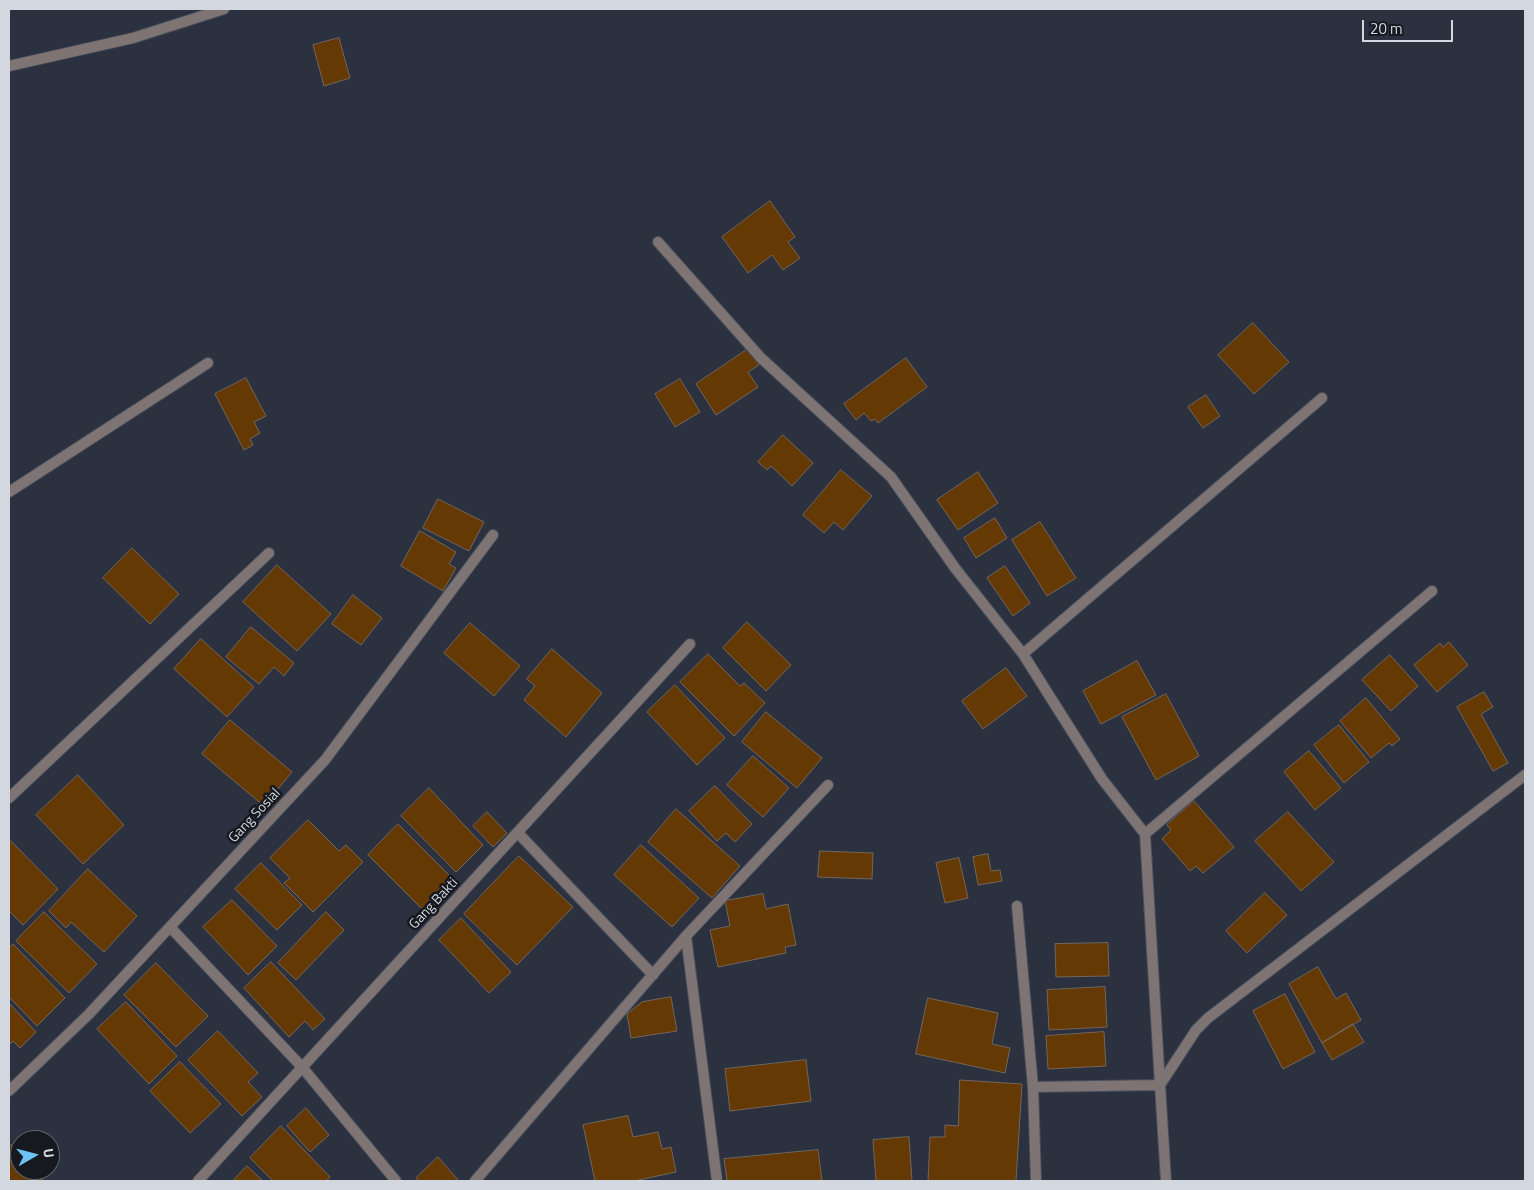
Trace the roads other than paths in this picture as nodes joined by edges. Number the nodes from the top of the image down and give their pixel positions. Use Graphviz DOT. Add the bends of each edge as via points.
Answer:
graph roads {
  1 [pos="224,9"];
  2 [pos="9,66"];
  3 [pos="658,242"];
  4 [pos="208,364"];
  5 [pos="1322,398"];
  6 [pos="9,492"];
  7 [pos="493,535"];
  8 [pos="269,553"];
  9 [pos="1432,591"];
  10 [pos="690,644"];
  11 [pos="1023,654"];
  12 [pos="1525,775"];
  13 [pos="828,785"];
  14 [pos="9,798"];
  15 [pos="518,833"];
  16 [pos="1145,834"];
  17 [pos="1017,906"];
  18 [pos="170,928"];
  19 [pos="686,936"];
  20 [pos="653,975"];
  21 [pos="302,1067"];
  22 [pos="1160,1085"];
  23 [pos="1033,1087"];
  24 [pos="9,1091"];
  25 [pos="198,1181"];
  26 [pos="396,1181"];
  27 [pos="475,1181"];
  28 [pos="718,1181"];
  29 [pos="1036,1181"];
  30 [pos="1166,1181"];
  1 -- 2 [label="street" via="133,38"];
  3 -- 11 [label="street" via="761,358 891,477 955,568"];
  4 -- 6 [label="street"];
  5 -- 11 [label="street"];
  7 -- 18 [label="street, Gang Sosial" via="325,760"];
  8 -- 14 [label="street"];
  9 -- 16 [label="street"];
  10 -- 15 [label="street, Gang Bakti"];
  11 -- 16 [label="street" via="1102,779"];
  12 -- 22 [label="street" via="1208,1018 1196,1030"];
  13 -- 19 [label="street"];
  15 -- 20 [label="street"];
  15 -- 21 [label="street, Gang Bakti"];
  16 -- 22 [label="street"];
  17 -- 23 [label="street"];
  18 -- 21 [label="street"];
  18 -- 24 [label="street, Gang Sosial" via="89,1014"];
  19 -- 20 [label="street"];
  19 -- 28 [label="street"];
  20 -- 27 [label="street"];
  21 -- 25 [label="street, Gang Bakti"];
  21 -- 26 [label="street"];
  22 -- 23 [label="street"];
  22 -- 30 [label="street"];
  23 -- 29 [label="street"];
}
